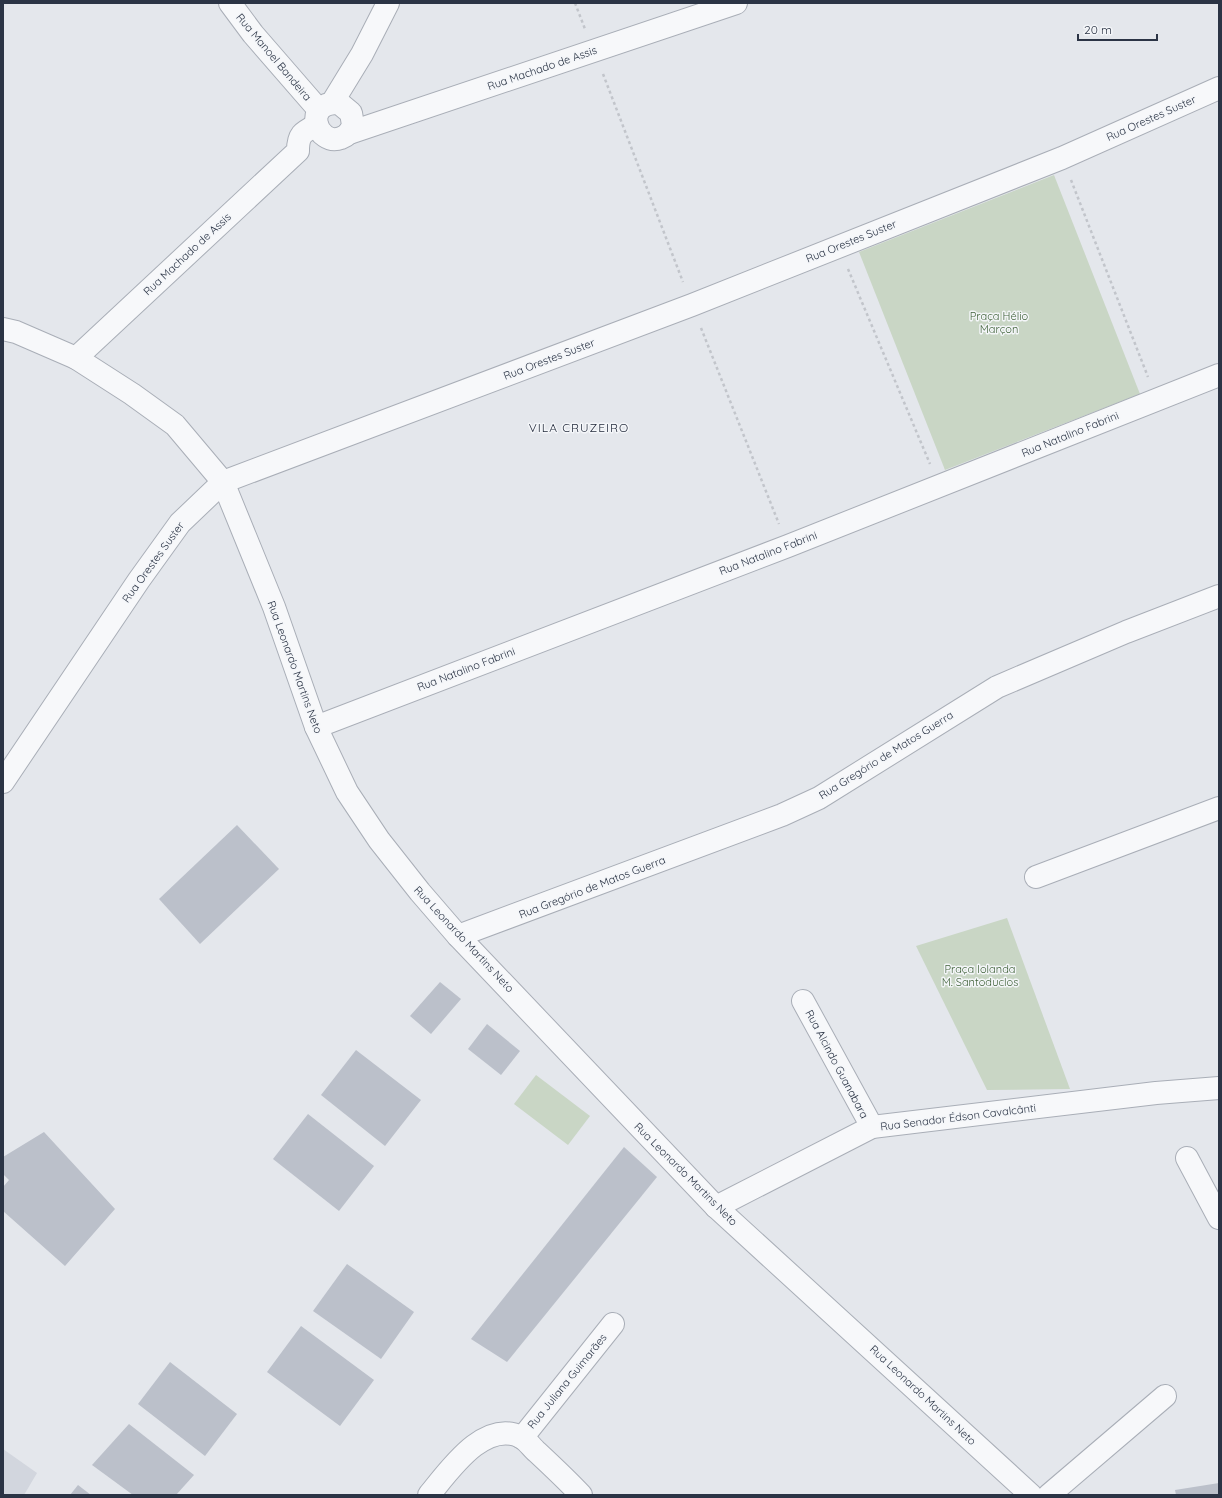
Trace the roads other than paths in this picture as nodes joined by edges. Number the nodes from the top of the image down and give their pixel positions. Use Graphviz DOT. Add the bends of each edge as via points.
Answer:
graph roads {
  1 [pos="230,3"];
  2 [pos="388,3"];
  3 [pos="736,3"];
  4 [pos="1219,88"];
  5 [pos="324,119"];
  6 [pos="349,133"];
  7 [pos="3,328"];
  8 [pos="76,358"];
  9 [pos="1219,375"];
  10 [pos="223,482"];
  11 [pos="1219,596"];
  12 [pos="316,727"];
  13 [pos="3,782"];
  14 [pos="1219,808"];
  15 [pos="1036,877"];
  16 [pos="458,936"];
  17 [pos="803,1001"];
  18 [pos="1219,1088"];
  19 [pos="872,1127"];
  20 [pos="1187,1158"];
  21 [pos="716,1207"];
  22 [pos="1219,1218"];
  23 [pos="613,1324"];
  24 [pos="1165,1396"];
  25 [pos="514,1435"];
  26 [pos="429,1495"];
  27 [pos="581,1495"];
  28 [pos="1031,1495"];
  29 [pos="1049,1495"];
  1 -- 5 [label="street, Rua Manoel Bandeira"];
  2 -- 5 [label="street"];
  3 -- 6 [label="street, Rua Machado de Assis"];
  4 -- 10 [label="street, Rua Orestes Suster" via="1062,158 692,305"];
  5 -- 6 [label="street" via="333,140"];
  5 -- 6 [label="street" via="339,103 351,113 353,125"];
  5 -- 8 [label="street, Rua Machado de Assis" via="304,132 298,140 298,151"];
  7 -- 8 [label="street, Rua Leonardo Martins Neto"];
  8 -- 10 [label="street, Rua Leonardo Martins Neto" via="175,425"];
  9 -- 12 [label="street, Rua Natalino Fabrini" via="788,546"];
  10 -- 12 [label="street, Rua Leonardo Martins Neto" via="274,607"];
  10 -- 13 [label="street, Rua Orestes Suster" via="180,522"];
  11 -- 16 [label="street, Rua Gregório de Matos Guerra" via="997,687 819,798 782,815"];
  12 -- 16 [label="street, Rua Leonardo Martins Neto" via="347,792 379,840"];
  14 -- 15 [label="street"];
  16 -- 21 [label="street, Rua Leonardo Martins Neto"];
  17 -- 19 [label="street, Rua Alcindo Guanabara"];
  18 -- 19 [label="street, Rua Senador Édson Cavalcânti" via="1156,1093"];
  19 -- 21 [label="street, Rua Senador Édson Cavalcânti"];
  20 -- 22 [label="street"];
  21 -- 28 [label="street, Rua Leonardo Martins Neto"];
  23 -- 25 [label="street, Rua Juliana Guimarães"];
  24 -- 29 [label="street"];
  25 -- 26 [label="street" via="493,1435 480,1441"];
  25 -- 27 [label="street"];
}
